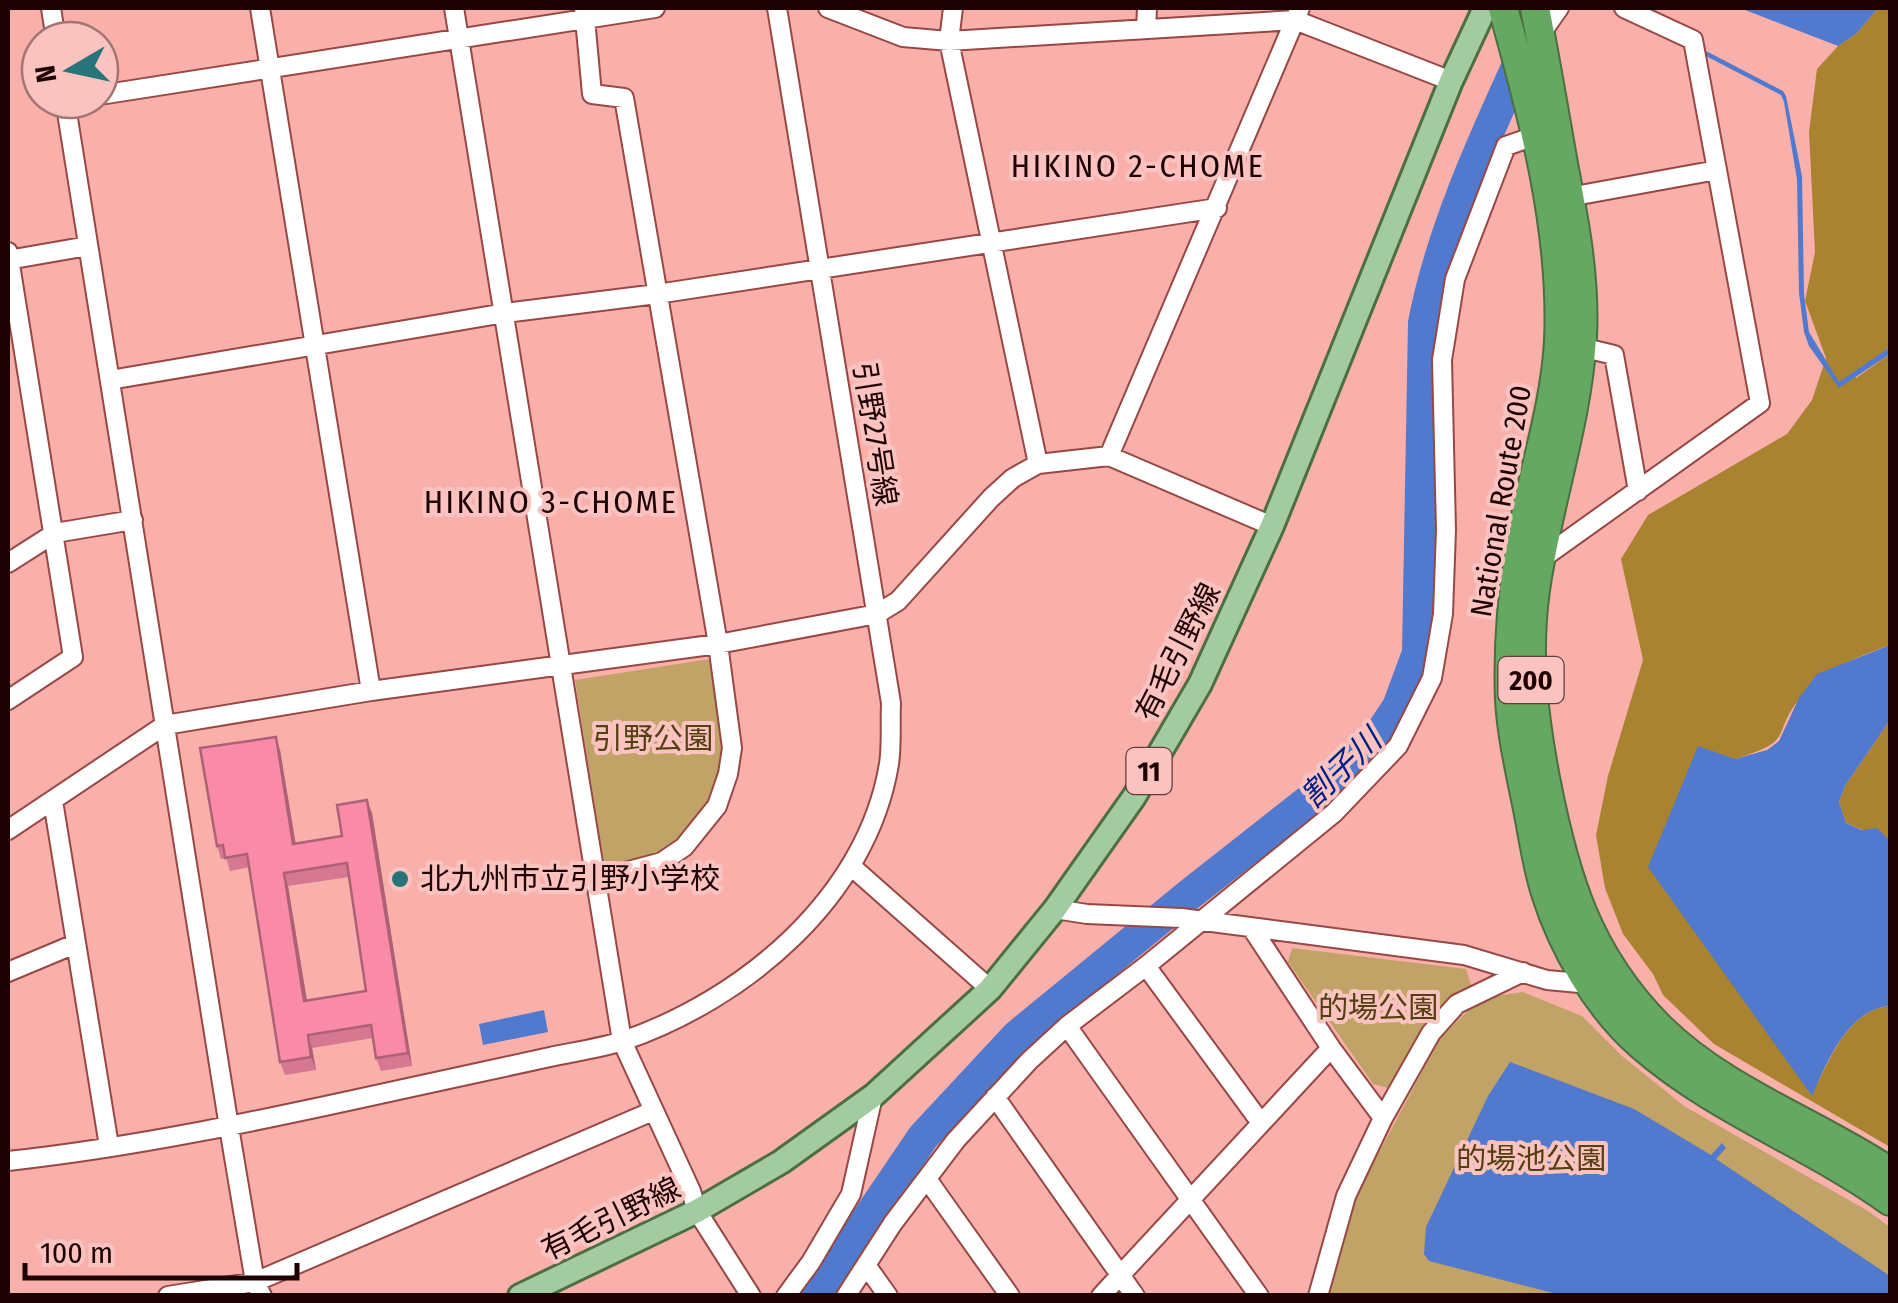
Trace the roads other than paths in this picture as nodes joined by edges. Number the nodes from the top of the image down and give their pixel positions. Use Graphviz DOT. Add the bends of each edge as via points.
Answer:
graph roads {
  1 [pos="260,8"];
  2 [pos="454,8"];
  3 [pos="655,8"];
  4 [pos="777,8"];
  5 [pos="828,8"];
  6 [pos="953,8"];
  7 [pos="1147,8"];
  8 [pos="1484,8"];
  9 [pos="1503,8"];
  10 [pos="1559,8"];
  11 [pos="1624,8"];
  12 [pos="848,11"];
  13 [pos="585,13"];
  14 [pos="1297,14"];
  15 [pos="1538,21"];
  16 [pos="1146,29"];
  17 [pos="460,38"];
  18 [pos="949,41"];
  19 [pos="270,69"];
  20 [pos="1451,82"];
  21 [pos="120,93"];
  22 [pos="70,120"];
  23 [pos="1535,136"];
  24 [pos="1716,170"];
  25 [pos="1569,197"];
  26 [pos="1216,208"];
  27 [pos="991,240"];
  28 [pos="88,246"];
  29 [pos="8,257"];
  30 [pos="820,269"];
  31 [pos="657,294"];
  32 [pos="505,313"];
  33 [pos="316,345"];
  34 [pos="1581,347"];
  35 [pos="110,380"];
  36 [pos="1109,456"];
  37 [pos="1038,464"];
  38 [pos="1638,491"];
  39 [pos="132,520"];
  40 [pos="1272,526"];
  41 [pos="55,533"];
  42 [pos="1539,560"];
  43 [pos="8,563"];
  44 [pos="877,614"];
  45 [pos="718,644"];
  46 [pos="562,667"];
  47 [pos="371,692"];
  48 [pos="8,700"];
  49 [pos="165,725"];
  50 [pos="53,801"];
  51 [pos="8,830"];
  52 [pos="851,866"];
  53 [pos="595,880"];
  54 [pos="1055,908"];
  55 [pos="1190,920"];
  56 [pos="1253,930"];
  57 [pos="75,944"];
  58 [pos="1146,966"];
  59 [pos="8,972"];
  60 [pos="1523,972"];
  61 [pos="1600,976"];
  62 [pos="990,989"];
  63 [pos="1067,1026"];
  64 [pos="622,1041"];
  65 [pos="1332,1048"];
  66 [pos="873,1096"];
  67 [pos="994,1096"];
  68 [pos="653,1111"];
  69 [pos="1383,1118"];
  70 [pos="1260,1123"];
  71 [pos="229,1128"];
  72 [pos="109,1146"];
  73 [pos="8,1161"];
  74 [pos="1890,1172"];
  75 [pos="927,1179"];
  76 [pos="1190,1200"];
  77 [pos="1890,1201"];
  78 [pos="697,1211"];
  79 [pos="866,1266"];
  80 [pos="1120,1275"];
  81 [pos="258,1289"];
  82 [pos="168,1296"];
  83 [pos="520,1296"];
  84 [pos="752,1296"];
  85 [pos="786,1296"];
  86 [pos="846,1296"];
  87 [pos="888,1296"];
  88 [pos="1010,1296"];
  89 [pos="1101,1296"];
  90 [pos="1135,1296"];
  91 [pos="1259,1296"];
  92 [pos="1318,1296"];
  1 -- 19 [label="street"];
  2 -- 17 [label="street"];
  3 -- 13 [label="street"];
  4 -- 30 [label="street, 引野27号線"];
  5 -- 12 [label="street"];
  6 -- 18 [label="street"];
  7 -- 16 [label="street"];
  8 -- 20 [label="main road, 有毛引野線 / 11"];
  9 -- 23 [label="highway, National Route 200 / 200"];
  10 -- 15 [label="street"];
  11 -- 24 [label="street" via="1693,40"];
  12 -- 18 [label="street" via="903,37"];
  13 -- 17 [label="street"];
  13 -- 31 [label="street" via="592,94 624,98"];
  14 -- 16 [label="street"];
  14 -- 20 [label="street"];
  14 -- 26 [label="street"];
  15 -- 25 [label="highway, National Route 200 / 200"];
  16 -- 18 [label="street"];
  17 -- 19 [label="street"];
  17 -- 32 [label="street"];
  18 -- 27 [label="street"];
  19 -- 21 [label="street"];
  19 -- 33 [label="street"];
  20 -- 40 [label="main road, 有毛引野線 / 11"];
  22 -- 28 [label="street"];
  23 -- 55 [label="street" via="1506,146 1456,279 1442,360 1446,530 1432,678 1398,746 1334,812"];
  23 -- 61 [label="highway, National Route 200 / 200" via="1559,278 1558,342 1550,418 1520,546 1510,702 1545,890 1559,929"];
  24 -- 25 [label="street"];
  24 -- 38 [label="street" via="1760,403"];
  25 -- 34 [label="highway, National Route 200 / 200" via="1582,285"];
  26 -- 27 [label="street"];
  26 -- 36 [label="street"];
  27 -- 30 [label="street"];
  27 -- 37 [label="street"];
  28 -- 29 [label="street"];
  28 -- 35 [label="street"];
  29 -- 41 [label="street"];
  30 -- 31 [label="street"];
  30 -- 44 [label="street, 引野27号線"];
  31 -- 32 [label="street"];
  31 -- 45 [label="street"];
  32 -- 33 [label="street"];
  32 -- 46 [label="street"];
  33 -- 35 [label="street"];
  33 -- 47 [label="street"];
  34 -- 38 [label="street" via="1614,355"];
  34 -- 42 [label="highway, National Route 200 / 200"];
  35 -- 39 [label="street"];
  36 -- 37 [label="street"];
  36 -- 40 [label="street"];
  37 -- 44 [label="street" via="991,498 898,601"];
  38 -- 42 [label="street"];
  39 -- 41 [label="street"];
  39 -- 49 [label="street"];
  40 -- 54 [label="main road, 有毛引野線 / 11" via="1200,684 1134,797"];
  41 -- 43 [label="street"];
  41 -- 48 [label="street" via="73,657"];
  42 -- 61 [label="highway, National Route 200 / 200" via="1530,663 1536,732 1564,871"];
  44 -- 45 [label="street"];
  44 -- 52 [label="street, 引野27号線" via="890,703 888,764"];
  45 -- 46 [label="street"];
  45 -- 53 [label="street" via="732,748 717,806 684,847 662,862"];
  46 -- 47 [label="street"];
  46 -- 53 [label="street"];
  47 -- 49 [label="street"];
  49 -- 50 [label="street"];
  49 -- 71 [label="street"];
  50 -- 51 [label="street"];
  50 -- 57 [label="street"];
  52 -- 62 [label="street"];
  52 -- 64 [label="street, 引野27号線" via="816,912 733,988"];
  53 -- 64 [label="street"];
  54 -- 55 [label="street"];
  54 -- 62 [label="main road, 有毛引野線 / 11"];
  55 -- 56 [label="street"];
  55 -- 58 [label="street"];
  56 -- 60 [label="street" via="1464,954"];
  56 -- 65 [label="street"];
  57 -- 59 [label="street"];
  57 -- 72 [label="street"];
  58 -- 63 [label="street"];
  58 -- 70 [label="street"];
  60 -- 61 [label="street" via="1547,980"];
  60 -- 69 [label="street" via="1458,1004 1431,1033"];
  61 -- 74 [label="highway, National Route 200 / 200" via="1684,1050"];
  61 -- 77 [label="highway, National Route 200 / 200" via="1640,1045"];
  62 -- 66 [label="main road, 有毛引野線 / 11"];
  63 -- 67 [label="street"];
  63 -- 76 [label="street"];
  64 -- 68 [label="street"];
  64 -- 71 [label="street, 引野27号線"];
  65 -- 69 [label="street"];
  65 -- 70 [label="street"];
  66 -- 78 [label="main road, 有毛引野線 / 11"];
  66 -- 85 [label="street" via="851,1194"];
  67 -- 75 [label="street"];
  67 -- 80 [label="street"];
  68 -- 78 [label="street"];
  68 -- 81 [label="street"];
  69 -- 92 [label="street" via="1346,1196"];
  70 -- 76 [label="street"];
  71 -- 72 [label="street, 引野27号線"];
  71 -- 81 [label="street"];
  72 -- 73 [label="street, 引野27号線"];
  75 -- 79 [label="street"];
  75 -- 88 [label="street"];
  76 -- 80 [label="street"];
  76 -- 91 [label="street"];
  78 -- 83 [label="main road, 有毛引野線 / 11"];
  78 -- 84 [label="street"];
  79 -- 86 [label="street"];
  79 -- 87 [label="street"];
  80 -- 89 [label="street"];
  80 -- 90 [label="street"];
  81 -- 82 [label="street"];
}
